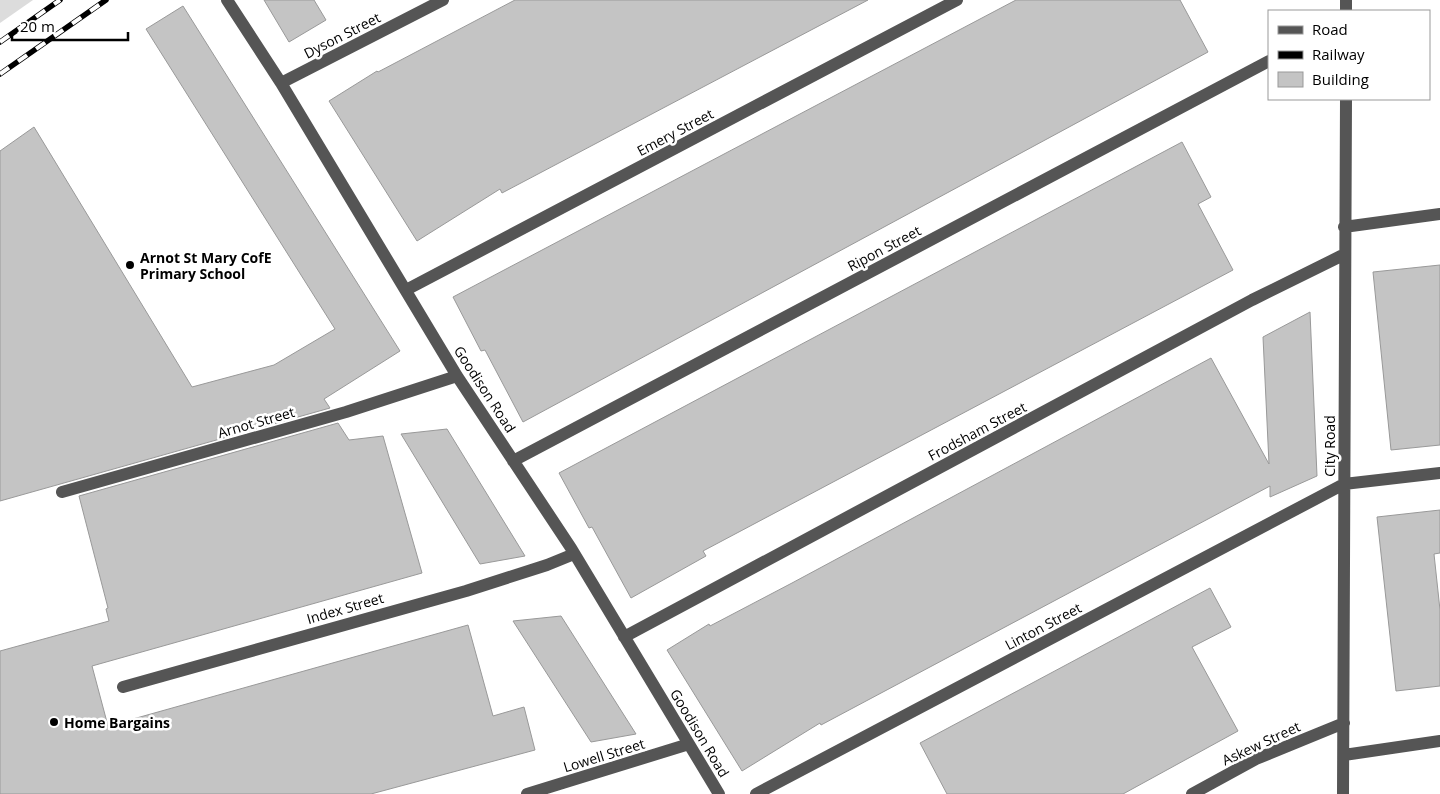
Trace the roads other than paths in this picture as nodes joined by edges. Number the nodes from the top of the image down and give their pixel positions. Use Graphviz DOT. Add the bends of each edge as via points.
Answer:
graph roads {
  1 [pos="227,0"];
  2 [pos="443,0"];
  3 [pos="957,0"];
  4 [pos="1268,62"];
  5 [pos="281,83"];
  6 [pos="1346,100"];
  7 [pos="1440,214"];
  8 [pos="1344,227"];
  9 [pos="1345,254"];
  10 [pos="406,290"];
  11 [pos="457,376"];
  12 [pos="514,461"];
  13 [pos="1440,473"];
  14 [pos="1344,484"];
  15 [pos="62,492"];
  16 [pos="574,554"];
  17 [pos="624,637"];
  18 [pos="123,687"];
  19 [pos="1344,723"];
  20 [pos="1440,741"];
  21 [pos="689,744"];
  22 [pos="1344,755"];
  23 [pos="527,794"];
  24 [pos="718,794"];
  25 [pos="756,794"];
  26 [pos="1192,794"];
  27 [pos="1343,794"];
  1 -- 5 [label="street, Goodison Road"];
  2 -- 5 [label="street, Dyson Street"];
  3 -- 10 [label="street, Emery Street"];
  4 -- 12 [label="street, Ripon Street"];
  5 -- 10 [label="street, Goodison Road"];
  6 -- 8 [label="street, City Road"];
  7 -- 8 [label="street"];
  8 -- 9 [label="street, City Road"];
  9 -- 14 [label="street, City Road"];
  9 -- 17 [label="street, Frodsham Street" via="1252,300"];
  10 -- 11 [label="street, Goodison Road"];
  11 -- 12 [label="street, Goodison Road"];
  11 -- 15 [label="street, Arnot Street" via="346,412"];
  12 -- 16 [label="street, Goodison Road"];
  13 -- 14 [label="street"];
  14 -- 19 [label="street, City Road"];
  14 -- 25 [label="street, Linton Street"];
  16 -- 17 [label="street, Goodison Road"];
  16 -- 18 [label="street, Index Street" via="466,591"];
  17 -- 21 [label="street, Goodison Road"];
  19 -- 22 [label="street, City Road"];
  19 -- 26 [label="street, Askew Street" via="1256,759"];
  20 -- 22 [label="street"];
  21 -- 23 [label="street, Lowell Street"];
  21 -- 24 [label="street, Goodison Road"];
  22 -- 27 [label="street, City Road"];
}
